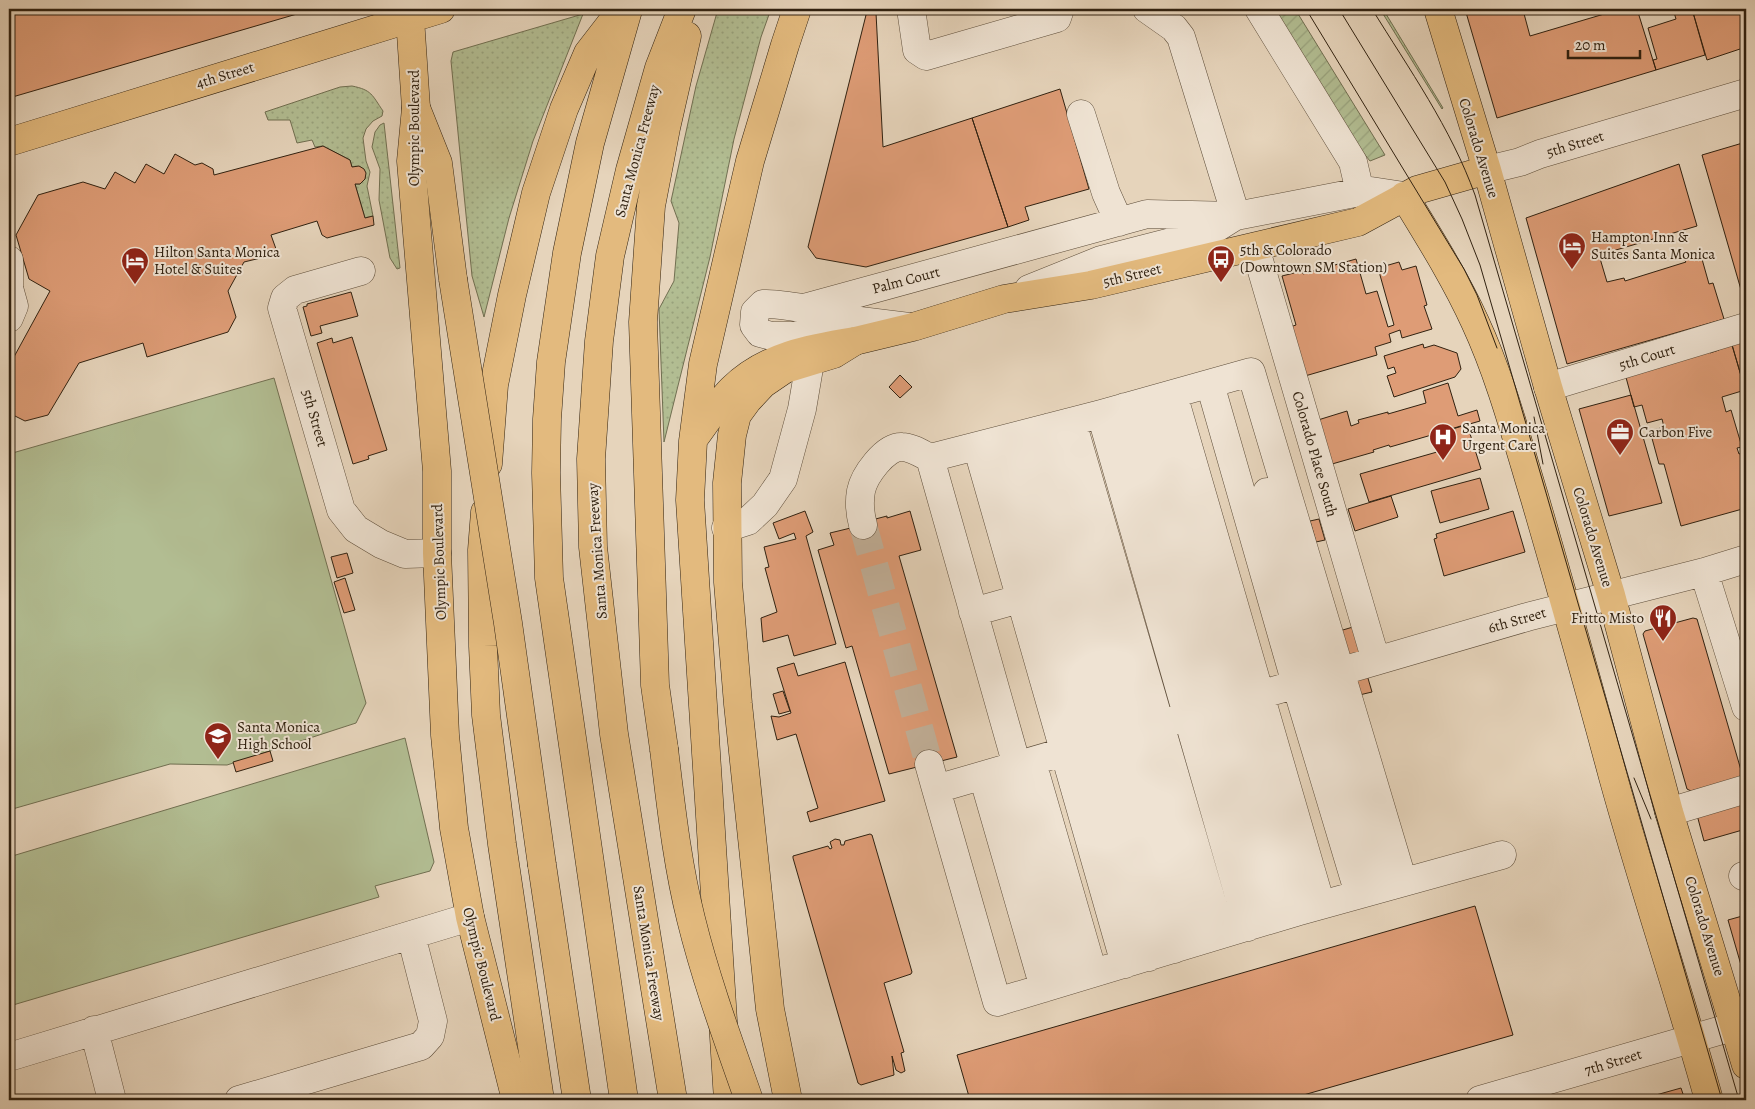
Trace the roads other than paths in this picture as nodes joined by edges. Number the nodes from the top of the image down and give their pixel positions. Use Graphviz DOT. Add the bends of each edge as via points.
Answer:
graph roads {
  1 [pos="441,9"];
  2 [pos="622,9"];
  3 [pos="629,9"];
  4 [pos="682,9"];
  5 [pos="695,9"];
  6 [pos="797,9"];
  7 [pos="911,9"];
  8 [pos="1060,9"];
  9 [pos="1147,9"];
  10 [pos="1259,9"];
  11 [pos="1438,9"];
  12 [pos="410,13"];
  13 [pos="1746,93"];
  14 [pos="416,108"];
  15 [pos="1081,114"];
  16 [pos="9,142"];
  17 [pos="1487,170"];
  18 [pos="1360,192"];
  19 [pos="1404,196"];
  20 [pos="1236,216"];
  21 [pos="1119,222"];
  22 [pos="1255,247"];
  23 [pos="9,260"];
  24 [pos="361,271"];
  25 [pos="9,288"];
  26 [pos="1004,299"];
  27 [pos="9,318"];
  28 [pos="913,327"];
  29 [pos="1746,327"];
  30 [pos="855,341"];
  31 [pos="810,362"];
  32 [pos="1548,387"];
  33 [pos="1099,414"];
  34 [pos="693,441"];
  35 [pos="930,458"];
  36 [pos="863,525"];
  37 [pos="726,528"];
  38 [pos="438,553"];
  39 [pos="1746,559"];
  40 [pos="1149,562"];
  41 [pos="1704,572"];
  42 [pos="1610,595"];
  43 [pos="1567,606"];
  44 [pos="973,612"];
  45 [pos="1376,661"];
  46 [pos="1746,707"];
  47 [pos="1147,728"];
  48 [pos="1746,789"];
  49 [pos="1669,812"];
  50 [pos="1502,855"];
  51 [pos="470,917"];
  52 [pos="411,935"];
  53 [pos="1212,938"];
  54 [pos="1741,1025"];
  55 [pos="94,1030"];
  56 [pos="1692,1039"];
  57 [pos="9,1057"];
  58 [pos="1746,1065"];
  59 [pos="1498,1098"];
  60 [pos="112,1100"];
  61 [pos="239,1100"];
  62 [pos="516,1100"];
  63 [pos="540,1100"];
  64 [pos="577,1100"];
  65 [pos="624,1100"];
  66 [pos="672,1100"];
  67 [pos="728,1100"];
  68 [pos="749,1100"];
  69 [pos="788,1100"];
  70 [pos="1709,1100"];
  1 -- 12 [label="main road, 4th Street"];
  2 -- 63 [label="main road" via="588,54 564,110 536,193 494,385 482,550 486,715"];
  3 -- 65 [label="main road" via="590,142 567,253 551,362 546,473 548,578"];
  4 -- 66 [label="main road, Santa Monica Freeway" via="656,77 610,256 599,341 591,459 593,547 614,734"];
  5 -- 68 [label="main road, bridge" via="682,52 651,206 642,322 655,685 676,839 691,918 712,995"];
  6 -- 34 [label="main road" via="750,161 703,364"];
  7 -- 8 [label="street" via="916,50 926,56 1056,18"];
  9 -- 20 [label="street" via="1181,37"];
  10 -- 18 [label="street" via="1353,162"];
  11 -- 17 [label="main road, Colorado Avenue"];
  12 -- 14 [label="main road, Olympic Boulevard"];
  12 -- 16 [label="main road, 4th Street"];
  13 -- 17 [label="street, 5th Street"];
  14 -- 38 [label="main road, Olympic Boulevard" via="411,162 437,471"];
  14 -- 64 [label="main road, bridge" via="438,163"];
  15 -- 21 [label="street" via="1106,193"];
  17 -- 19 [label="main road, 5th Street"];
  17 -- 32 [label="main road, Colorado Avenue"];
  18 -- 19 [label="street, 5th Street"];
  18 -- 20 [label="street, 5th Street"];
  19 -- 22 [label="main road, 5th Street" via="1358,222"];
  19 -- 43 [label="main road" via="1460,291 1495,370"];
  20 -- 21 [label="street, Palm Court" via="1147,214"];
  20 -- 26 [label="street" via="1210,232 1101,260"];
  21 -- 28 [label="street, Palm Court" via="804,308 763,304 754,312 754,325 760,333 772,336 795,336 860,321"];
  22 -- 26 [label="main road, 5th Street" via="1091,285"];
  22 -- 45 [label="street, Colorado Place South"];
  23 -- 25 [label="street"];
  24 -- 38 [label="street, 5th Street" via="295,290 285,298 282,308 341,510 356,529 381,544 405,554"];
  25 -- 27 [label="street" via="14,306"];
  26 -- 28 [label="main road, 5th Street"];
  28 -- 30 [label="main road, 5th Street"];
  29 -- 32 [label="street, 5th Court"];
  30 -- 31 [label="main road" via="834,354"];
  30 -- 34 [label="main road" via="820,346 782,357 755,371 732,388"];
  31 -- 37 [label="street" via="802,409 783,479 765,505 748,521"];
  31 -- 37 [label="main road" via="786,369 763,384 737,414 727,483"];
  32 -- 42 [label="main road, Colorado Avenue"];
  33 -- 35 [label="street"];
  33 -- 40 [label="street"];
  33 -- 40 [label="street"];
  33 -- 40 [label="street"];
  33 -- 40 [label="street"];
  33 -- 40 [label="street"];
  33 -- 40 [label="street"];
  33 -- 40 [label="street"];
  33 -- 40 [label="street" via="1251,372"];
  34 -- 67 [label="main road" via="690,500"];
  35 -- 36 [label="street" via="903,446 884,455 861,490"];
  35 -- 44 [label="street"];
  37 -- 69 [label="main road" via="738,704 770,1010"];
  38 -- 51 [label="main road, Olympic Boulevard" via="445,735 454,828"];
  39 -- 41 [label="street, 6th Street"];
  40 -- 44 [label="street"];
  40 -- 47 [label="street"];
  40 -- 47 [label="street"];
  40 -- 47 [label="street"];
  40 -- 47 [label="street"];
  40 -- 47 [label="street"];
  40 -- 47 [label="street"];
  40 -- 47 [label="street"];
  40 -- 47 [label="street"];
  41 -- 42 [label="street, 6th Street"];
  41 -- 46 [label="street"];
  42 -- 43 [label="street, 6th Street"];
  42 -- 49 [label="main road, Colorado Avenue"];
  43 -- 45 [label="street, 6th Street"];
  43 -- 56 [label="main road" via="1625,821"];
  44 -- 47 [label="street"];
  45 -- 47 [label="street, 6th Street"];
  47 -- 53 [label="street"];
  47 -- 53 [label="street"];
  47 -- 53 [label="street"];
  47 -- 53 [label="street"];
  47 -- 53 [label="street"];
  47 -- 53 [label="street"];
  47 -- 53 [label="street"];
  47 -- 53 [label="street"];
  47 -- 53 [label="street"];
  47 -- 53 [label="street"];
  47 -- 53 [label="street"];
  47 -- 53 [label="street, 6th Street" via="933,776 997,1002"];
  48 -- 49 [label="street"];
  49 -- 54 [label="main road, Colorado Avenue"];
  50 -- 53 [label="street"];
  51 -- 52 [label="street"];
  51 -- 62 [label="main road, Olympic Boulevard"];
  52 -- 55 [label="street"];
  52 -- 61 [label="street" via="433,1021 430,1036 421,1046"];
  54 -- 56 [label="street, 7th Street"];
  54 -- 58 [label="main road, Colorado Avenue"];
  55 -- 57 [label="street"];
  55 -- 60 [label="street"];
  56 -- 59 [label="street, 7th Street"];
  56 -- 70 [label="main road"];
}
